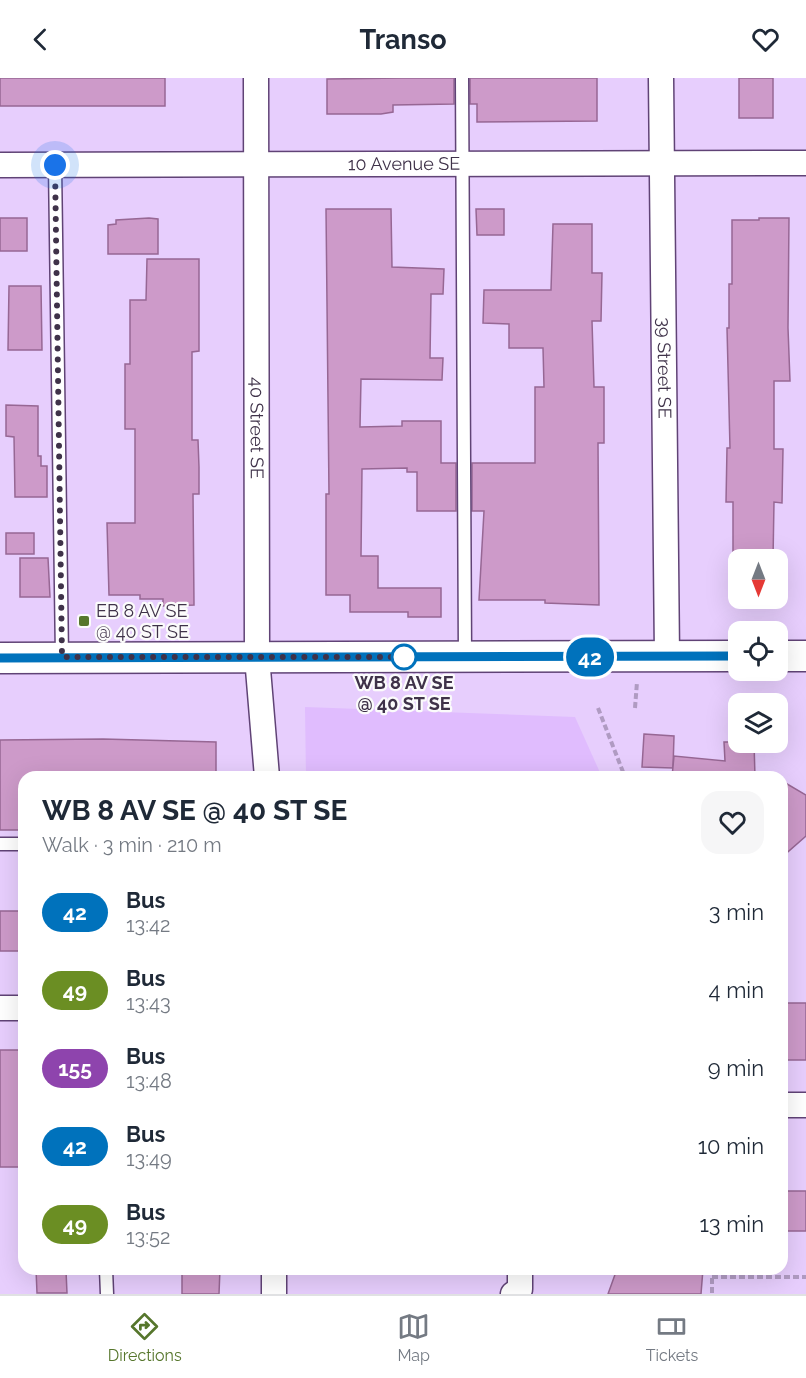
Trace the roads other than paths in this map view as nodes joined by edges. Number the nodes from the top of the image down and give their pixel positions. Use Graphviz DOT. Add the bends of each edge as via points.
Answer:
graph roads {
  1 [pos="256,78"];
  2 [pos="462,78"];
  3 [pos="661,78"];
  4 [pos="806,163"];
  5 [pos="463,164"];
  6 [pos="661,164"];
  7 [pos="0,165"];
  8 [pos="55,165"];
  9 [pos="255,165"];
  10 [pos="667,656"];
  11 [pos="728,656"];
  12 [pos="788,656"];
  13 [pos="806,656"];
  14 [pos="62,657"];
  15 [pos="257,657"];
  16 [pos="465,657"];
  17 [pos="0,658"];
  18 [pos="266,771"];
  19 [pos="0,844"];
  20 [pos="18,844"];
  21 [pos="0,1008"];
  22 [pos="18,1008"];
  23 [pos="788,1105"];
  24 [pos="806,1105"];
  25 [pos="106,1275"];
  26 [pos="274,1275"];
  27 [pos="520,1275"];
  28 [pos="107,1294"];
  29 [pos="274,1294"];
  30 [pos="513,1294"];
  1 -- 9 [label="street, 40 Street SE"];
  2 -- 5 [label="lane"];
  3 -- 6 [label="street, 39 Street SE"];
  4 -- 6 [label="street, 10 Avenue SE"];
  5 -- 6 [label="street, 10 Avenue SE"];
  5 -- 9 [label="street, 10 Avenue SE"];
  5 -- 16 [label="lane"];
  6 -- 10 [label="street, 39 Street SE"];
  7 -- 8 [label="street, 10 Avenue SE"];
  8 -- 9 [label="street, 10 Avenue SE"];
  8 -- 14 [label="lane"];
  9 -- 15 [label="street, 40 Street SE"];
  10 -- 11 [label="street"];
  10 -- 16 [label="street"];
  12 -- 13 [label="street"];
  14 -- 15 [label="street"];
  14 -- 17 [label="street"];
  15 -- 16 [label="street"];
  15 -- 18 [label="street, 40 Street SE"];
  19 -- 20 [label="lane"];
  21 -- 22 [label="street"];
  23 -- 24 [label="street"];
  25 -- 28 [label="lane"];
  26 -- 29 [label="street"];
  27 -- 30 [label="street" via="520,1289"];
}
